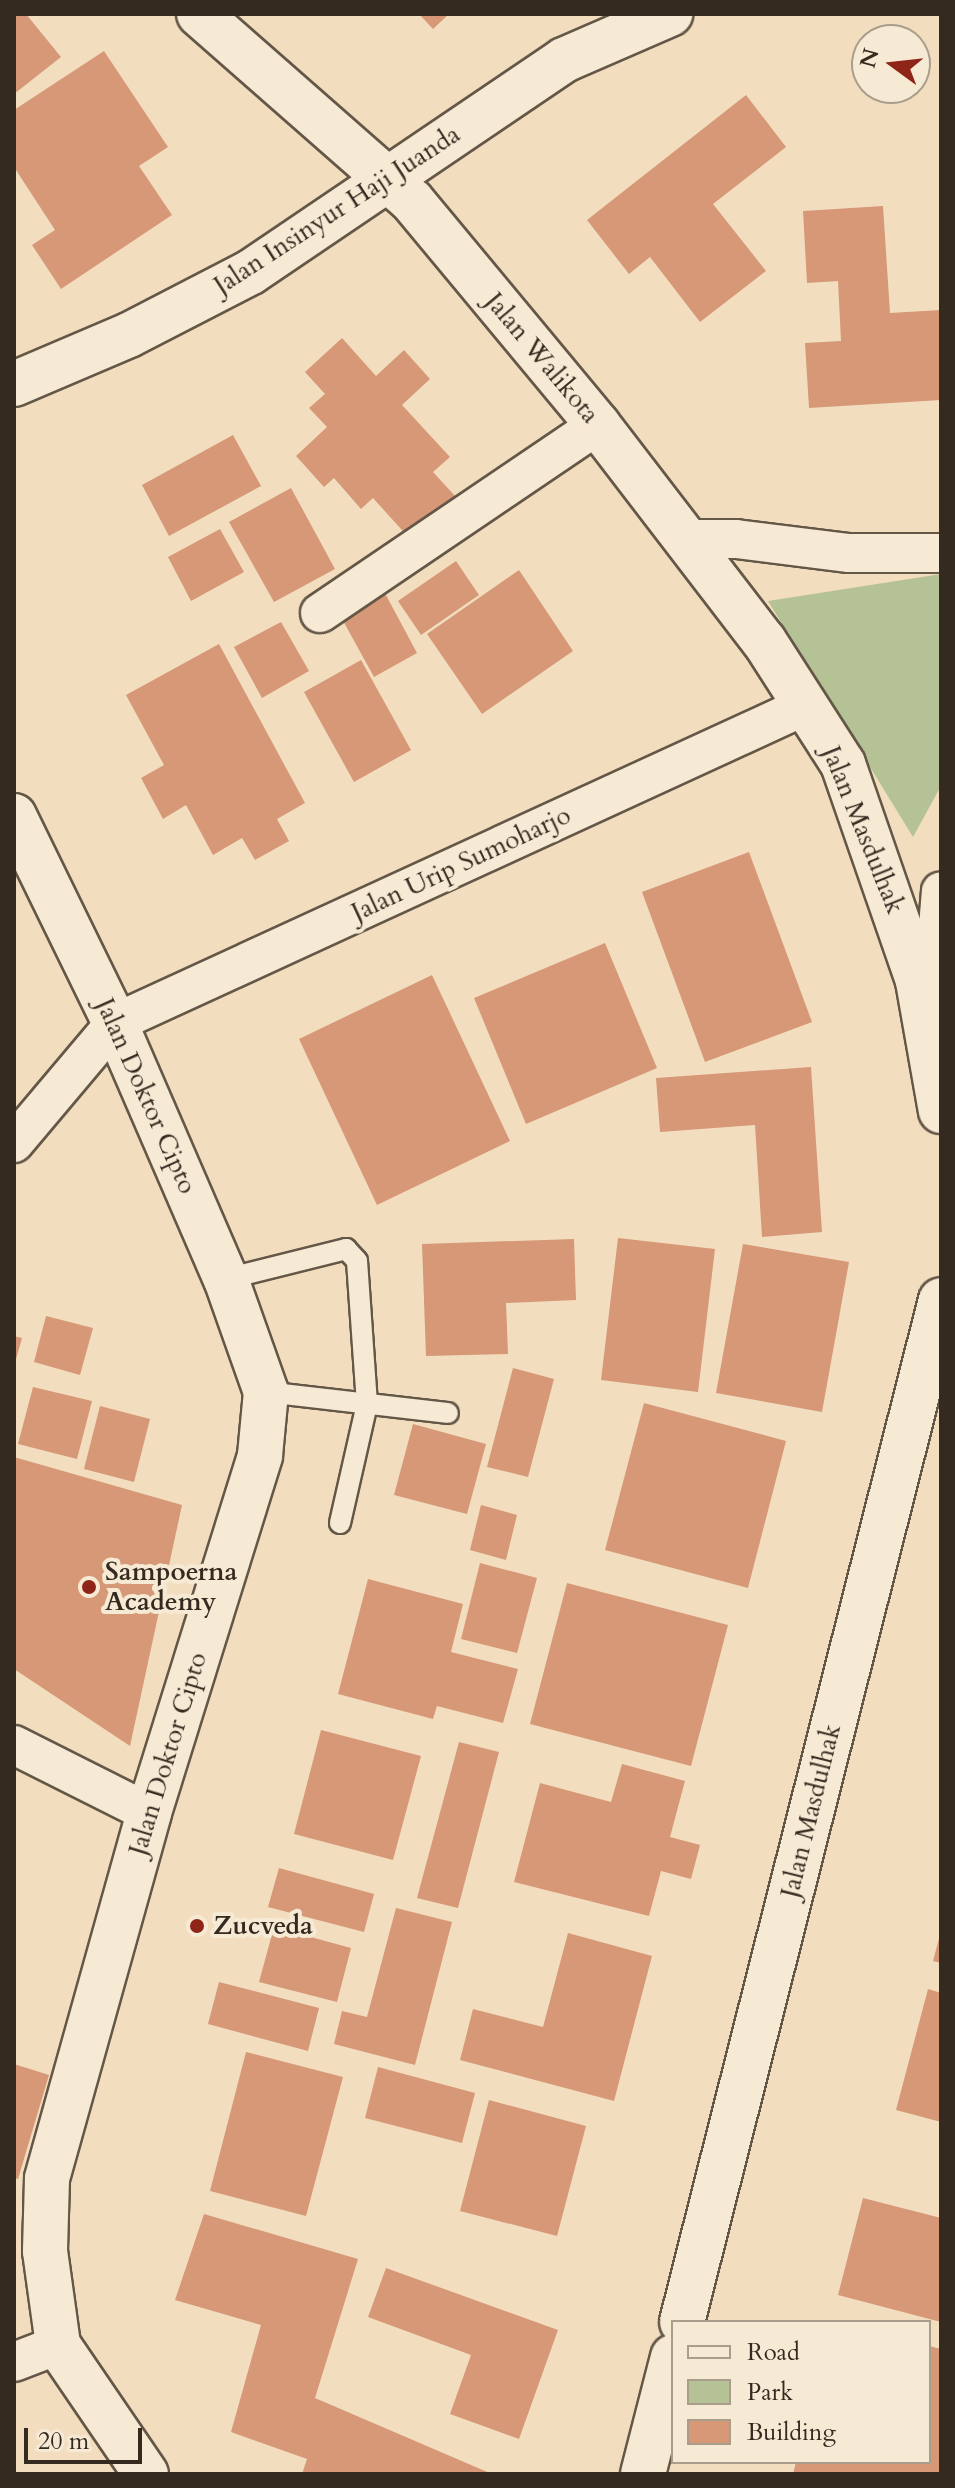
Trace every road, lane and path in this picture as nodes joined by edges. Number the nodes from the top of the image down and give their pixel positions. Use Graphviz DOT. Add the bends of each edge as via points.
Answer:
graph roads {
  1 [pos="199,14"];
  2 [pos="609,14"];
  3 [pos="670,14"];
  4 [pos="564,60"];
  5 [pos="389,177"];
  6 [pos="14,384"];
  7 [pos="598,425"];
  8 [pos="690,539"];
  9 [pos="941,553"];
  10 [pos="320,613"];
  11 [pos="807,705"];
  12 [pos="14,816"];
  13 [pos="941,891"];
  14 [pos="115,1023"];
  15 [pos="929,1032"];
  16 [pos="941,1111"];
  17 [pos="14,1143"];
  18 [pos="226,1279"];
  19 [pos="941,1300"];
  20 [pos="266,1392"];
  21 [pos="367,1404"];
  22 [pos="448,1413"];
  23 [pos="340,1523"];
  24 [pos="14,1745"];
  25 [pos="149,1813"];
  26 [pos="683,2320"];
  27 [pos="58,2345"];
  28 [pos="14,2362"];
  29 [pos="671,2365"];
  30 [pos="145,2474"];
  31 [pos="643,2474"];
  1 -- 5 [label="street, Jalan Walikota"];
  2 -- 4 [label="street, Jalan Insinyur Haji Juanda"];
  3 -- 4 [label="street, Jalan Insinyur Haji Juanda"];
  4 -- 5 [label="street, Jalan Insinyur Haji Juanda"];
  5 -- 6 [label="street, Jalan Insinyur Haji Juanda" via="251,272 129,335"];
  5 -- 7 [label="street, Jalan Walikota"];
  7 -- 8 [label="street, Jalan Walikota"];
  7 -- 10 [label="street"];
  8 -- 9 [label="street" via="736,539 849,553"];
  8 -- 11 [label="street, Jalan Masdulhak"];
  11 -- 14 [label="street, Jalan Urip Sumoharjo"];
  11 -- 15 [label="street, Jalan Masdulhak" via="843,764 902,928"];
  12 -- 14 [label="street, Jalan Doktor Cipto"];
  13 -- 15 [label="street"];
  14 -- 17 [label="street"];
  14 -- 18 [label="street, Jalan Doktor Cipto"];
  15 -- 16 [label="street, Jalan Masdulhak"];
  18 -- 20 [label="street, Jalan Doktor Cipto"];
  18 -- 21 [label="lane" via="346,1249 352,1253 363,1296"];
  19 -- 26 [label="street, Jalan Masdulhak"];
  20 -- 21 [label="lane"];
  20 -- 25 [label="street, Jalan Doktor Cipto" via="260,1456"];
  21 -- 22 [label="lane"];
  21 -- 23 [label="lane"];
  24 -- 25 [label="street"];
  25 -- 27 [label="street, Jalan Doktor Cipto" via="47,2179 45,2251"];
  27 -- 28 [label="street"];
  27 -- 30 [label="street, Jalan Doktor Cipto"];
  29 -- 31 [label="street"];
}
